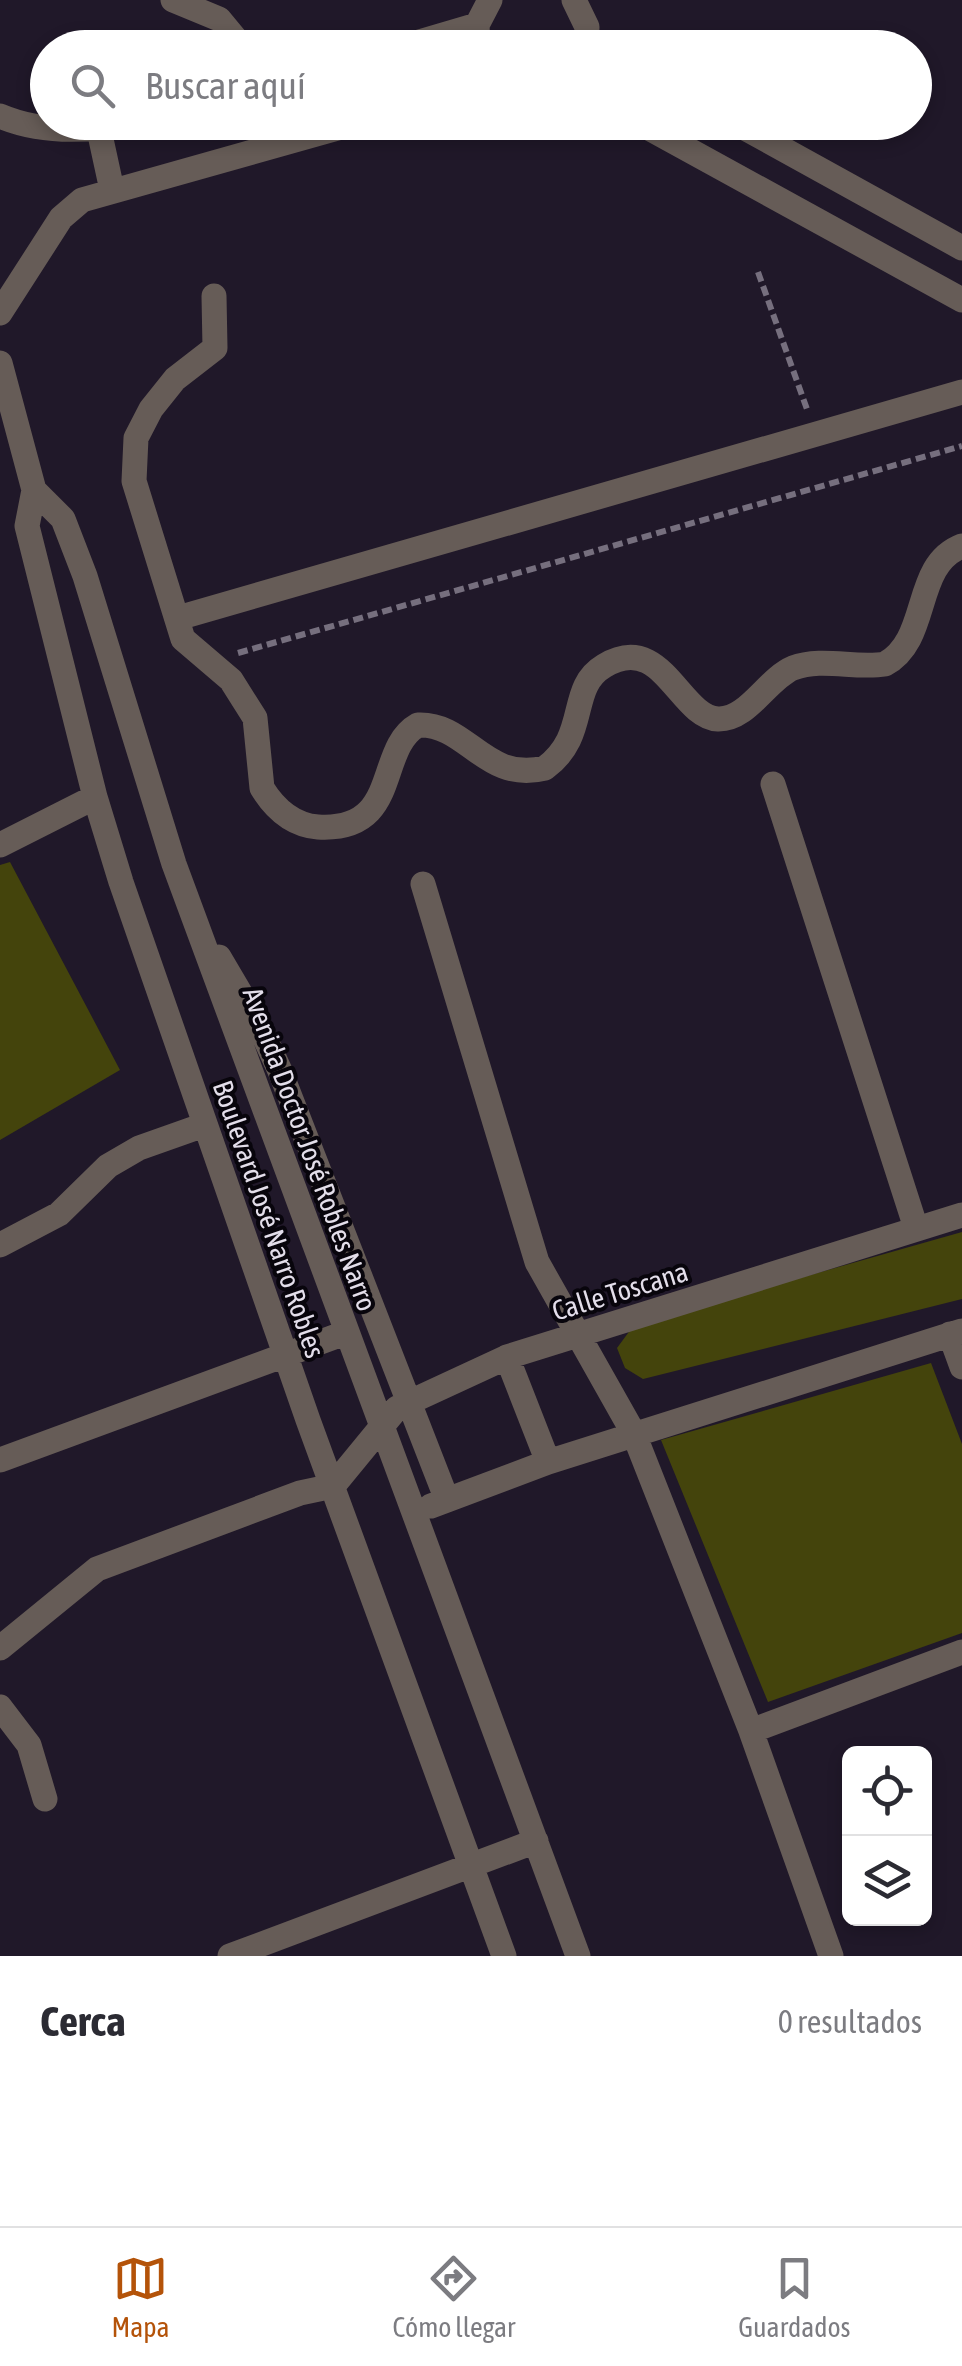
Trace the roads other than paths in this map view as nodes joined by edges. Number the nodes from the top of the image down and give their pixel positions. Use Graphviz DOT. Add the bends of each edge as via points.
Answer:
graph roads {
  1 [pos="173,0"];
  2 [pos="490,0"];
  3 [pos="574,0"];
  4 [pos="228,30"];
  5 [pos="479,30"];
  6 [pos="588,30"];
  7 [pos="0,116"];
  8 [pos="30,123"];
  9 [pos="100,140"];
  10 [pos="294,140"];
  11 [pos="671,140"];
  12 [pos="767,140"];
  13 [pos="112,190"];
  14 [pos="962,248"];
  15 [pos="214,296"];
  16 [pos="962,300"];
  17 [pos="0,313"];
  18 [pos="0,362"];
  19 [pos="962,392"];
  20 [pos="34,490"];
  21 [pos="962,546"];
  22 [pos="178,618"];
  23 [pos="773,784"];
  24 [pos="95,798"];
  25 [pos="0,844"];
  26 [pos="423,884"];
  27 [pos="194,918"];
  28 [pos="204,1125"];
  29 [pos="962,1214"];
  30 [pos="916,1228"];
  31 [pos="0,1246"];
  32 [pos="956,1332"];
  33 [pos="345,1333"];
  34 [pos="580,1336"];
  35 [pos="285,1355"];
  36 [pos="508,1357"];
  37 [pos="962,1367"];
  38 [pos="407,1402"];
  39 [pos="380,1429"];
  40 [pos="634,1434"];
  41 [pos="0,1460"];
  42 [pos="548,1462"];
  43 [pos="333,1486"];
  44 [pos="447,1500"];
  45 [pos="412,1514"];
  46 [pos="0,1648"];
  47 [pos="962,1652"];
  48 [pos="1,1712"];
  49 [pos="751,1731"];
  50 [pos="46,1799"];
  51 [pos="536,1841"];
  52 [pos="472,1866"];
  53 [pos="230,1956"];
  54 [pos="504,1956"];
  55 [pos="578,1956"];
  56 [pos="831,1956"];
  1 -- 4 [label="street"];
  2 -- 5 [label="street"];
  3 -- 6 [label="street"];
  7 -- 8 [label="street"];
  9 -- 13 [label="street"];
  10 -- 13 [label="street"];
  11 -- 16 [label="street"];
  12 -- 14 [label="street"];
  13 -- 17 [label="street" via="82,200 60,218"];
  15 -- 22 [label="street" via="216,348 161,395 132,458"];
  18 -- 20 [label="street, Avenida Doctor José Robles Narro"];
  19 -- 22 [label="street"];
  20 -- 24 [label="street, Boulevard José Narro Robles" via="27,526"];
  20 -- 27 [label="street, Avenida Doctor José Robles Narro" via="62,519 84,576"];
  21 -- 22 [label="street" via="942,559 912,638 884,664 793,668 740,712 721,719 703,713 659,668 616,660 590,679 571,742 545,768 509,770 446,732 418,725 403,738 372,807 336,827 294,821 270,800 258,775 258,731 249,704 188,646"];
  23 -- 30 [label="street"];
  24 -- 25 [label="street"];
  24 -- 28 [label="street, Boulevard José Narro Robles"];
  26 -- 34 [label="street" via="538,1262"];
  27 -- 33 [label="street, Avenida Doctor José Robles Narro"];
  27 -- 38 [label="street" via="241,991 280,1071"];
  28 -- 31 [label="street" via="108,1166 59,1214"];
  28 -- 35 [label="street, Boulevard José Narro Robles"];
  29 -- 30 [label="street, Calle Toscana"];
  30 -- 34 [label="street, Calle Toscana"];
  32 -- 37 [label="street"];
  32 -- 40 [label="street"];
  33 -- 35 [label="street"];
  33 -- 39 [label="street, Avenida Doctor José Robles Narro"];
  34 -- 36 [label="street, Calle Toscana"];
  34 -- 40 [label="street"];
  35 -- 41 [label="street"];
  35 -- 43 [label="street, Boulevard José Narro Robles"];
  36 -- 38 [label="street, Calle Toscana"];
  36 -- 42 [label="street"];
  38 -- 39 [label="street, Calle Toscana"];
  38 -- 44 [label="street"];
  39 -- 43 [label="street, Calle Toscana"];
  39 -- 45 [label="street, Avenida Doctor José Robles Narro"];
  40 -- 42 [label="street"];
  40 -- 49 [label="street"];
  42 -- 44 [label="street"];
  43 -- 46 [label="street" via="97,1570"];
  43 -- 52 [label="street, Boulevard José Narro Robles"];
  44 -- 45 [label="street"];
  45 -- 51 [label="street, Avenida Doctor José Robles Narro"];
  47 -- 49 [label="street"];
  48 -- 50 [label="street" via="29,1745"];
  49 -- 56 [label="street"];
  51 -- 52 [label="street"];
  51 -- 55 [label="street, Avenida Doctor José Robles Narro"];
  52 -- 53 [label="street"];
  52 -- 54 [label="street, Boulevard José Narro Robles"];
}
